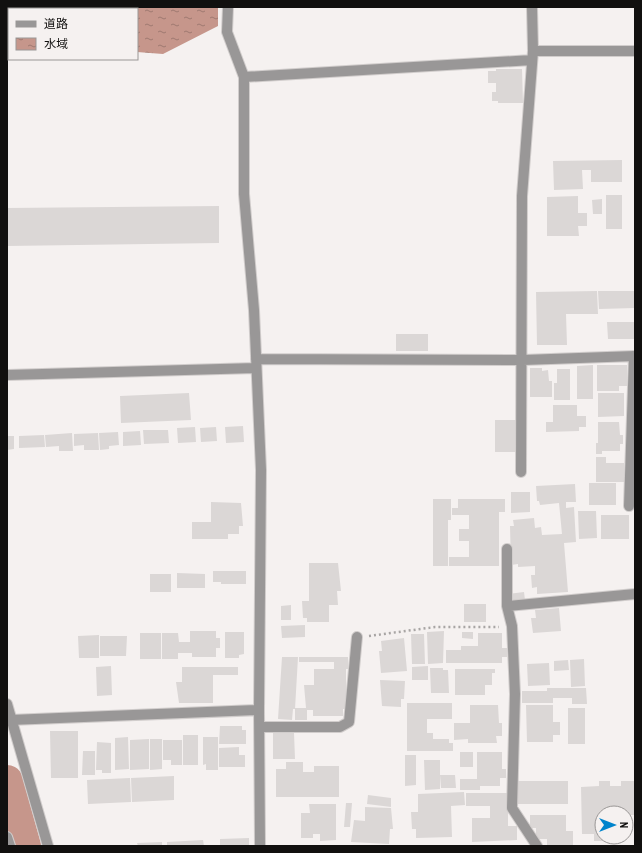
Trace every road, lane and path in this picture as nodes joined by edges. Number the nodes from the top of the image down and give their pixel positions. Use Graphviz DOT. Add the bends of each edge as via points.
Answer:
graph roads {
  1 [pos="228,7"];
  2 [pos="532,7"];
  3 [pos="635,51"];
  4 [pos="532,55"];
  5 [pos="244,77"];
  6 [pos="635,356"];
  7 [pos="523,360"];
  8 [pos="256,363"];
  9 [pos="7,375"];
  10 [pos="521,472"];
  11 [pos="629,506"];
  12 [pos="507,549"];
  13 [pos="635,594"];
  14 [pos="507,606"];
  15 [pos="512,626"];
  16 [pos="358,637"];
  17 [pos="7,704"];
  18 [pos="259,710"];
  19 [pos="10,720"];
  20 [pos="260,727"];
  21 [pos="7,837"];
  22 [pos="10,846"];
  23 [pos="48,846"];
  24 [pos="260,846"];
  25 [pos="537,846"];
  1 -- 5 [label="street" via="228,32"];
  2 -- 4 [label="street"];
  3 -- 4 [label="street"];
  4 -- 5 [label="street"];
  4 -- 7 [label="street" via="522,196"];
  5 -- 8 [label="street" via="244,194"];
  6 -- 7 [label="street"];
  6 -- 11 [label="street"];
  7 -- 8 [label="street"];
  7 -- 10 [label="street"];
  8 -- 9 [label="street"];
  8 -- 18 [label="street" via="261,470"];
  12 -- 14 [label="street"];
  13 -- 14 [label="street"];
  14 -- 15 [label="street"];
  15 -- 16 [label="path" via="435,627"];
  15 -- 25 [label="street" via="515,694 512,808"];
  16 -- 20 [label="street" via="349,722 340,727"];
  17 -- 19 [label="street"];
  18 -- 19 [label="street"];
  18 -- 20 [label="street"];
  19 -- 23 [label="street"];
  20 -- 24 [label="street"];
  21 -- 22 [label="street"];
}
